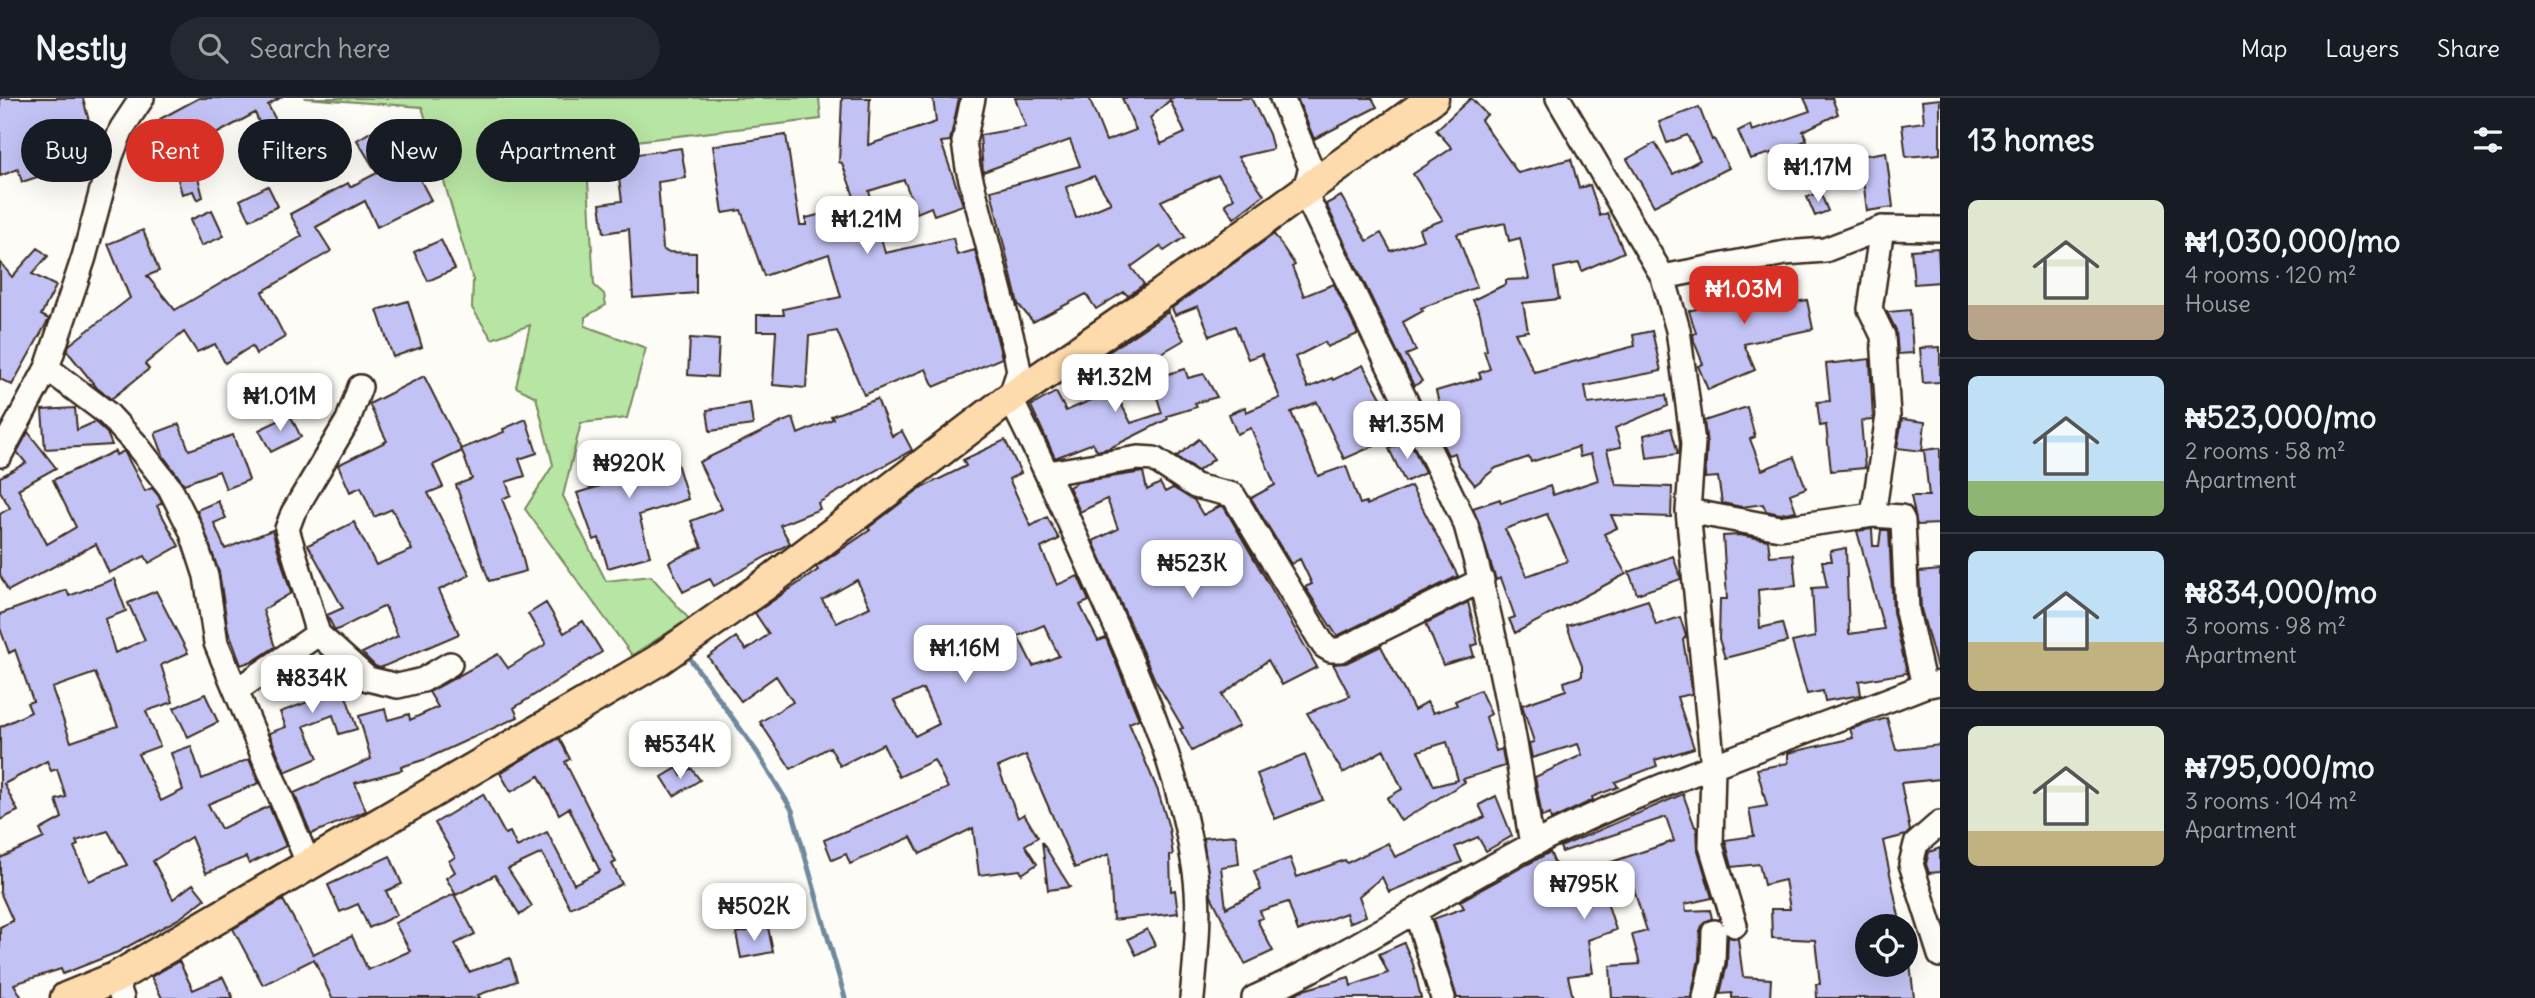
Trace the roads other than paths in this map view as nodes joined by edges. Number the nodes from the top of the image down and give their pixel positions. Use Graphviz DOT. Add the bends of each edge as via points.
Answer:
graph roads {
  1 [pos="973,98"];
  2 [pos="1282,98"];
  3 [pos="1433,98"];
  4 [pos="1558,98"];
  5 [pos="138,100"];
  6 [pos="1304,191"];
  7 [pos="1882,228"];
  8 [pos="1940,229"];
  9 [pos="1663,277"];
  10 [pos="47,368"];
  11 [pos="360,387"];
  12 [pos="1010,398"];
  13 [pos="0,455"];
  14 [pos="1048,473"];
  15 [pos="1688,511"];
  16 [pos="1873,515"];
  17 [pos="1482,580"];
  18 [pos="318,634"];
  19 [pos="450,664"];
  20 [pos="1932,685"];
  21 [pos="237,690"];
  22 [pos="1713,768"];
  23 [pos="1940,823"];
  24 [pos="1532,845"];
  25 [pos="309,865"];
  26 [pos="1416,912"];
  27 [pos="1940,955"];
  28 [pos="118,988"];
  29 [pos="66,998"];
  30 [pos="1192,998"];
  31 [pos="1254,998"];
  32 [pos="1443,998"];
  33 [pos="1705,998"];
  1 -- 12 [label="street" via="964,142 1019,371"];
  2 -- 6 [label="street" via="1311,168"];
  3 -- 6 [label="main road"];
  4 -- 9 [label="street"];
  5 -- 10 [label="street" via="111,156"];
  6 -- 12 [label="main road"];
  6 -- 17 [label="street" via="1452,493"];
  7 -- 8 [label="street"];
  7 -- 9 [label="street" via="1825,250 1785,253"];
  7 -- 16 [label="street" via="1870,309 1883,336 1888,415"];
  9 -- 15 [label="street" via="1687,378 1693,443"];
  10 -- 13 [label="street"];
  10 -- 21 [label="street" via="108,414 170,488 191,530 206,576 216,643"];
  11 -- 18 [label="street" via="348,420 287,529"];
  12 -- 14 [label="street"];
  12 -- 25 [label="main road" via="657,661"];
  14 -- 17 [label="street" via="1154,459 1195,486 1233,495 1324,646 1331,650 1340,650"];
  14 -- 30 [label="street" via="1153,708 1176,787 1195,872 1198,930"];
  15 -- 16 [label="street" via="1780,528"];
  15 -- 22 [label="street"];
  16 -- 20 [label="street" via="1897,516 1903,521 1907,611"];
  17 -- 24 [label="street" via="1509,699"];
  18 -- 19 [label="street" via="368,679 398,686 423,680"];
  18 -- 21 [label="street"];
  20 -- 22 [label="street"];
  21 -- 25 [label="street"];
  22 -- 24 [label="street"];
  22 -- 33 [label="street" via="1711,846 1724,928"];
  23 -- 27 [label="street" via="1916,844 1911,864"];
  24 -- 26 [label="street"];
  25 -- 28 [label="main road"];
  26 -- 31 [label="street"];
  26 -- 32 [label="street"];
  28 -- 29 [label="main road"];
}
